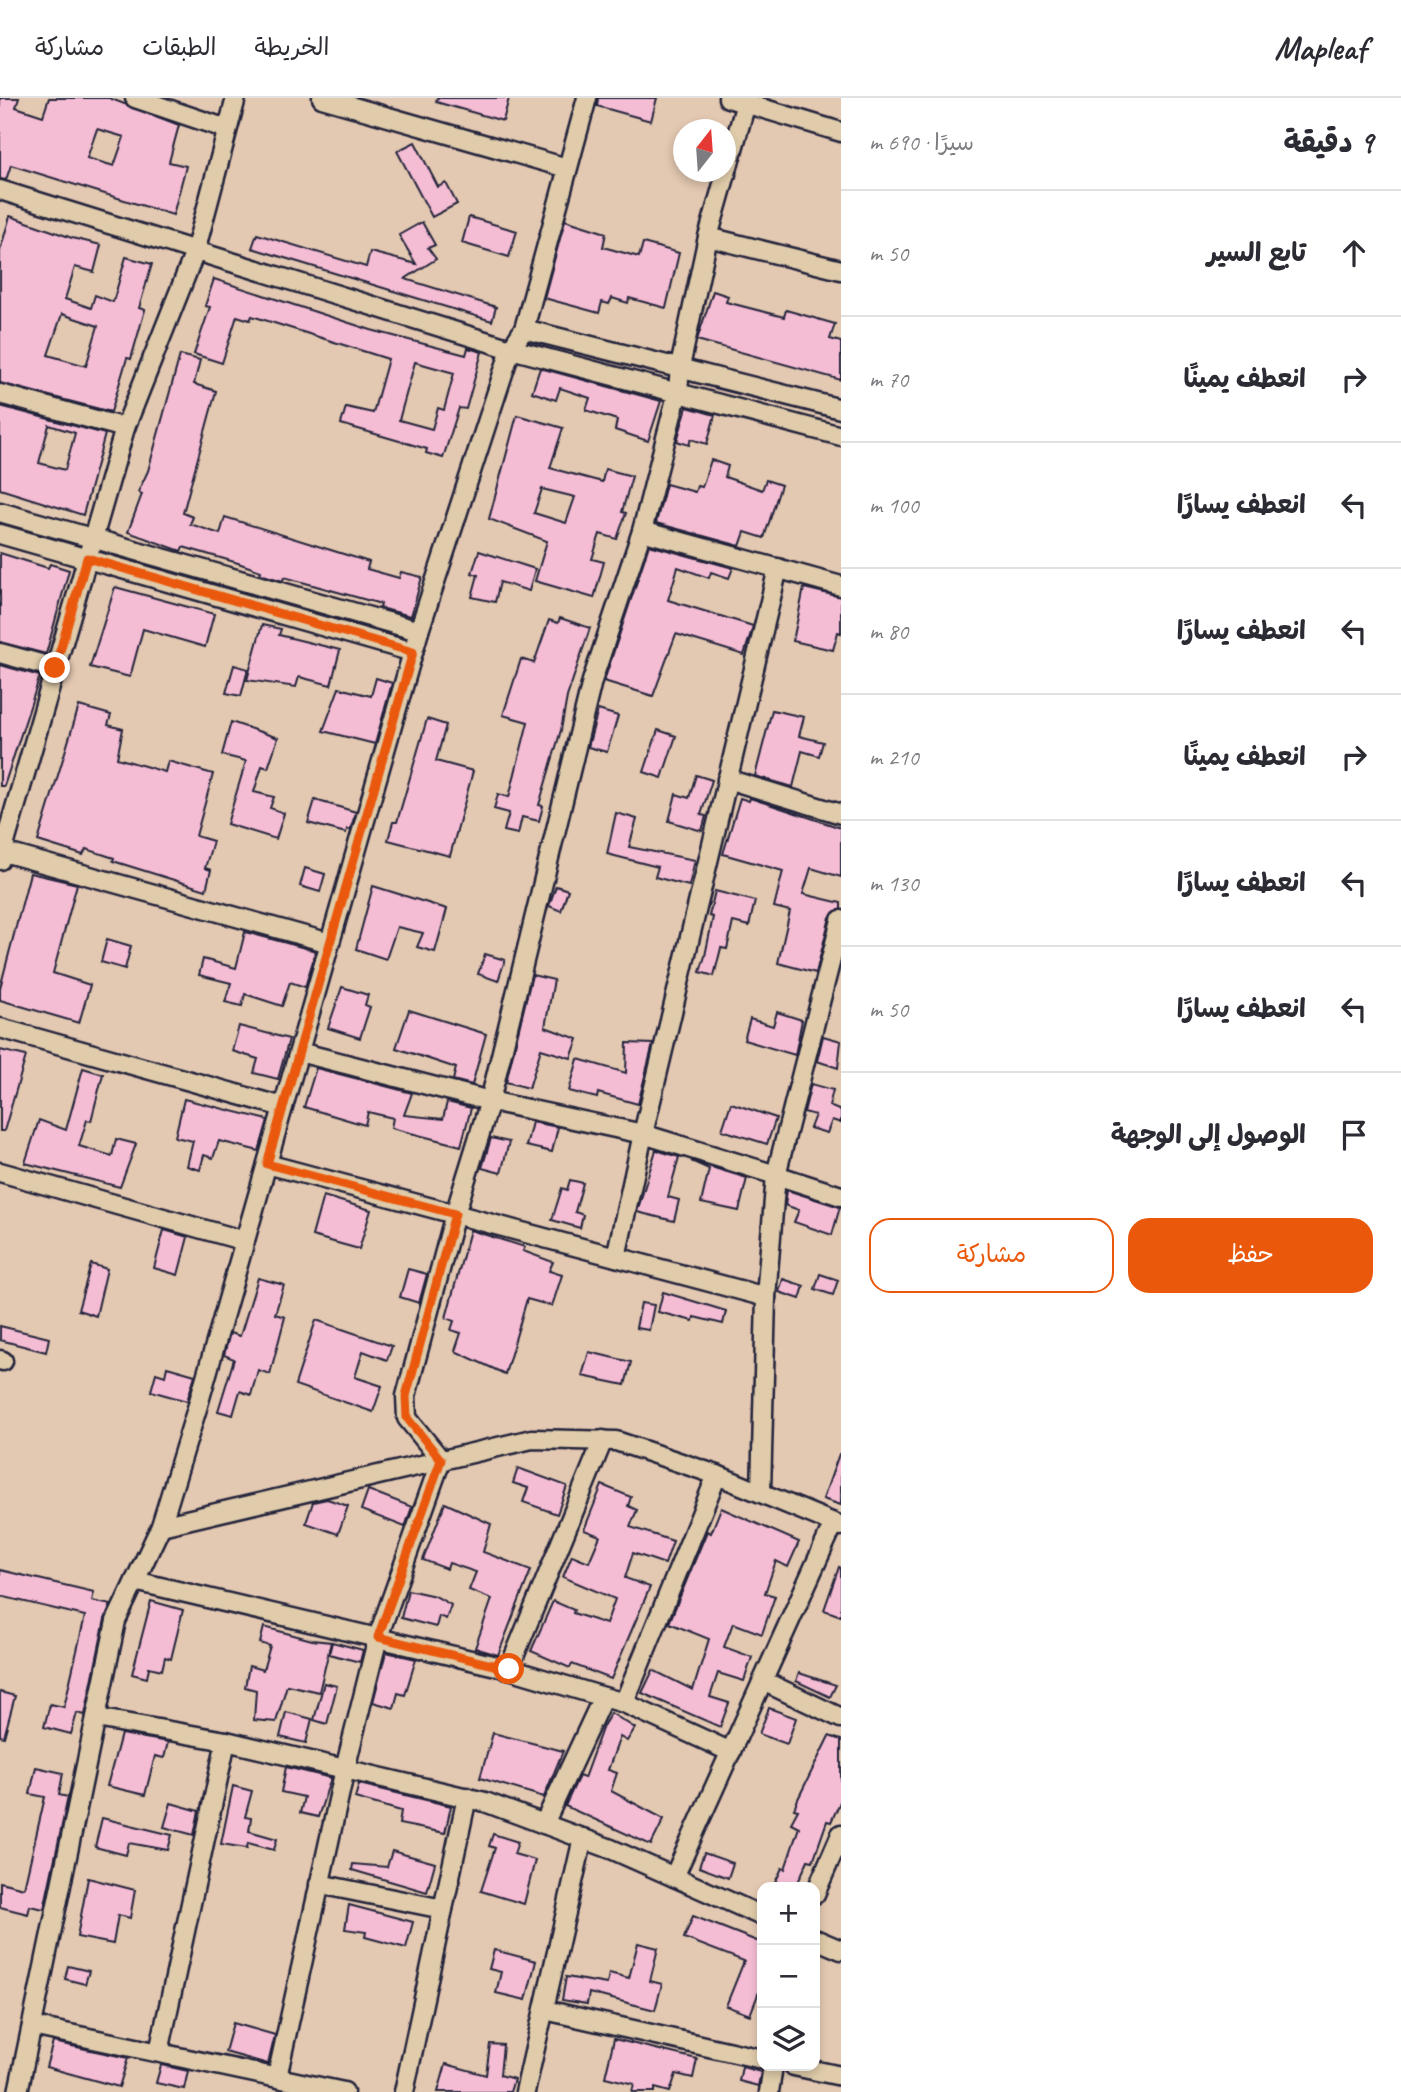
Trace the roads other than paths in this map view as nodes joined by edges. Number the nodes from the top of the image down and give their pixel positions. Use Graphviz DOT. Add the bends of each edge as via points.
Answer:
graph roads {
  1 [pos="135,98"];
  2 [pos="236,98"];
  3 [pos="321,98"];
  4 [pos="587,98"];
  5 [pos="737,100"];
  6 [pos="227,129"];
  7 [pos="841,132"];
  8 [pos="567,169"];
  9 [pos="0,190"];
  10 [pos="708,237"];
  11 [pos="195,252"];
  12 [pos="841,270"];
  13 [pos="524,329"];
  14 [pos="511,349"];
  15 [pos="680,367"];
  16 [pos="678,391"];
  17 [pos="0,394"];
  18 [pos="841,409"];
  19 [pos="125,428"];
  20 [pos="841,436"];
  21 [pos="0,512"];
  22 [pos="642,531"];
  23 [pos="0,534"];
  24 [pos="93,537"];
  25 [pos="87,558"];
  26 [pos="778,568"];
  27 [pos="841,586"];
  28 [pos="419,631"];
  29 [pos="413,652"];
  30 [pos="0,653"];
  31 [pos="55,668"];
  32 [pos="727,779"];
  33 [pos="841,814"];
  34 [pos="1,854"];
  35 [pos="841,920"];
  36 [pos="330,943"];
  37 [pos="0,1028"];
  38 [pos="299,1052"];
  39 [pos="490,1101"];
  40 [pos="283,1107"];
  41 [pos="643,1133"];
  42 [pos="267,1164"];
  43 [pos="0,1172"];
  44 [pos="776,1175"];
  45 [pos="841,1196"];
  46 [pos="455,1214"];
  47 [pos="245,1241"];
  48 [pos="616,1257"];
  49 [pos="766,1297"];
  50 [pos="603,1440"];
  51 [pos="441,1460"];
  52 [pos="717,1475"];
  53 [pos="761,1492"];
  54 [pos="837,1525"];
  55 [pos="161,1526"];
  56 [pos="135,1581"];
  57 [pos="378,1637"];
  58 [pos="509,1669"];
  59 [pos="763,1681"];
  60 [pos="603,1697"];
  61 [pos="624,1703"];
  62 [pos="96,1718"];
  63 [pos="841,1718"];
  64 [pos="226,1741"];
  65 [pos="731,1752"];
  66 [pos="345,1769"];
  67 [pos="467,1797"];
  68 [pos="544,1824"];
  69 [pos="841,1834"];
  70 [pos="583,1838"];
  71 [pos="674,1877"];
  72 [pos="820,1882"];
  73 [pos="319,1884"];
  74 [pos="443,1909"];
  75 [pos="757,1914"];
  76 [pos="820,1941"];
  77 [pos="841,1950"];
  78 [pos="545,2010"];
  79 [pos="32,2026"];
  80 [pos="159,2052"];
  81 [pos="757,2058"];
  82 [pos="772,2071"];
  83 [pos="818,2071"];
  84 [pos="841,2076"];
  85 [pos="276,2077"];
  86 [pos="18,2092"];
  87 [pos="344,2092"];
  88 [pos="404,2092"];
  89 [pos="526,2092"];
  90 [pos="769,2092"];
  1 -- 6 [label="street"];
  2 -- 6 [label="street"];
  3 -- 8 [label="street"];
  4 -- 8 [label="street"];
  5 -- 7 [label="street"];
  5 -- 10 [label="street"];
  6 -- 11 [label="street"];
  8 -- 13 [label="street"];
  9 -- 11 [label="street"];
  10 -- 12 [label="street"];
  10 -- 15 [label="street"];
  11 -- 14 [label="street"];
  11 -- 19 [label="street"];
  13 -- 14 [label="street"];
  13 -- 15 [label="street"];
  14 -- 16 [label="street"];
  14 -- 28 [label="street"];
  15 -- 16 [label="street"];
  15 -- 18 [label="street"];
  16 -- 20 [label="street"];
  16 -- 22 [label="street"];
  17 -- 19 [label="street"];
  19 -- 24 [label="street"];
  21 -- 24 [label="street"];
  22 -- 26 [label="street"];
  22 -- 39 [label="street" via="592,681"];
  23 -- 25 [label="street"];
  24 -- 25 [label="street"];
  24 -- 28 [label="street"];
  25 -- 29 [label="street"];
  25 -- 31 [label="street"];
  26 -- 27 [label="street"];
  26 -- 32 [label="street"];
  28 -- 29 [label="street"];
  29 -- 36 [label="street"];
  30 -- 31 [label="street"];
  31 -- 34 [label="street"];
  32 -- 33 [label="street"];
  32 -- 41 [label="street"];
  34 -- 36 [label="street"];
  35 -- 44 [label="street"];
  36 -- 38 [label="street"];
  37 -- 40 [label="street"];
  38 -- 39 [label="street"];
  38 -- 40 [label="street"];
  39 -- 41 [label="street"];
  39 -- 46 [label="street"];
  40 -- 42 [label="street"];
  41 -- 44 [label="street"];
  41 -- 48 [label="street"];
  42 -- 46 [label="street"];
  42 -- 47 [label="street"];
  43 -- 47 [label="street"];
  44 -- 45 [label="street"];
  44 -- 49 [label="street"];
  46 -- 48 [label="street"];
  46 -- 51 [label="street" via="406,1396 407,1418"];
  47 -- 55 [label="street"];
  48 -- 49 [label="street"];
  49 -- 53 [label="street"];
  50 -- 51 [label="street" via="531,1439"];
  50 -- 52 [label="street"];
  50 -- 58 [label="street"];
  51 -- 55 [label="street"];
  51 -- 57 [label="street"];
  52 -- 53 [label="street"];
  52 -- 61 [label="street"];
  53 -- 54 [label="street"];
  54 -- 59 [label="street"];
  55 -- 56 [label="street"];
  56 -- 57 [label="street"];
  56 -- 62 [label="street" via="116,1621"];
  57 -- 58 [label="street"];
  57 -- 66 [label="street"];
  58 -- 60 [label="street"];
  59 -- 63 [label="street"];
  59 -- 65 [label="street"];
  60 -- 61 [label="street"];
  60 -- 68 [label="street"];
  61 -- 65 [label="street"];
  62 -- 64 [label="street"];
  62 -- 79 [label="street"];
  64 -- 66 [label="street"];
  64 -- 80 [label="street"];
  65 -- 71 [label="street"];
  66 -- 67 [label="street"];
  66 -- 73 [label="street"];
  67 -- 68 [label="street"];
  67 -- 74 [label="street"];
  68 -- 70 [label="street"];
  69 -- 72 [label="street"];
  70 -- 71 [label="street"];
  70 -- 78 [label="street"];
  71 -- 75 [label="street"];
  73 -- 74 [label="street"];
  73 -- 85 [label="street"];
  74 -- 88 [label="street"];
  76 -- 77 [label="street"];
  78 -- 81 [label="street"];
  78 -- 89 [label="street"];
  79 -- 80 [label="street"];
  79 -- 86 [label="street"];
  80 -- 85 [label="street"];
  82 -- 90 [label="street"];
  83 -- 84 [label="street"];
  85 -- 87 [label="street"];
}
